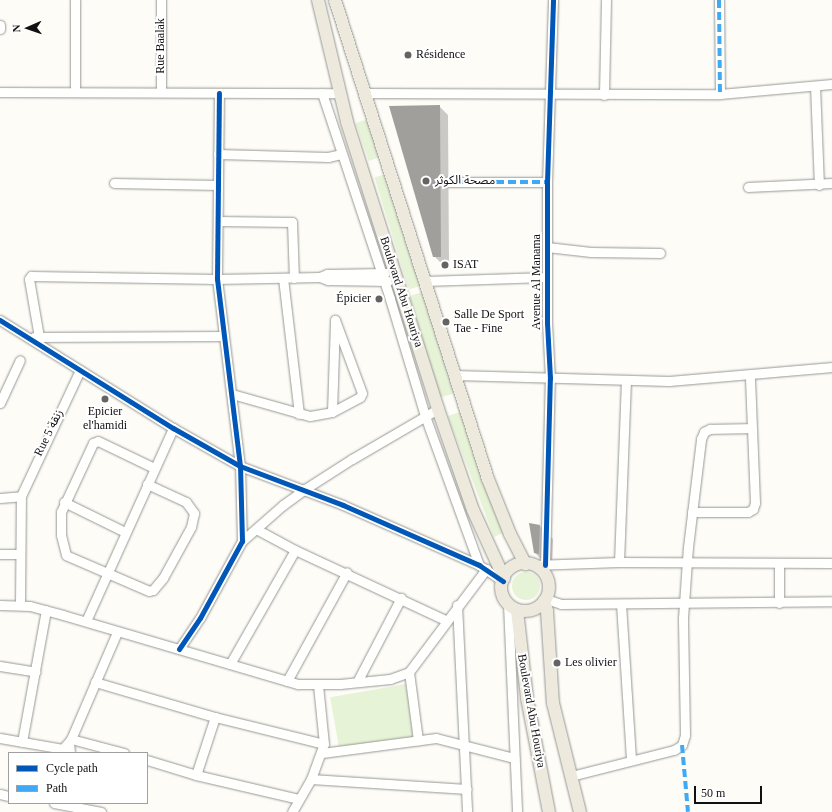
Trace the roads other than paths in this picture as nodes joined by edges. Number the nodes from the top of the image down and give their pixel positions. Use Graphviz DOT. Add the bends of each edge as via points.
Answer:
graph roads {
  1 [pos="75,0"];
  2 [pos="161,0"];
  3 [pos="318,0"];
  4 [pos="335,0"];
  5 [pos="553,0"];
  6 [pos="606,0"];
  7 [pos="719,0"];
  8 [pos="0,25"];
  9 [pos="0,29"];
  10 [pos="832,84"];
  11 [pos="815,86"];
  12 [pos="74,91"];
  13 [pos="0,92"];
  14 [pos="161,92"];
  15 [pos="219,93"];
  16 [pos="322,93"];
  17 [pos="341,93"];
  18 [pos="365,93"];
  19 [pos="720,94"];
  20 [pos="604,95"];
  21 [pos="551,96"];
  22 [pos="218,154"];
  23 [pos="341,154"];
  24 [pos="448,182"];
  25 [pos="547,182"];
  26 [pos="114,183"];
  27 [pos="832,184"];
  28 [pos="218,185"];
  29 [pos="819,185"];
  30 [pos="748,187"];
  31 [pos="218,221"];
  32 [pos="547,247"];
  33 [pos="660,253"];
  34 [pos="396,273"];
  35 [pos="546,277"];
  36 [pos="283,278"];
  37 [pos="294,278"];
  38 [pos="382,278"];
  39 [pos="217,279"];
  40 [pos="425,281"];
  41 [pos="0,320"];
  42 [pos="224,336"];
  43 [pos="39,337"];
  44 [pos="27,338"];
  45 [pos="20,360"];
  46 [pos="832,367"];
  47 [pos="80,370"];
  48 [pos="455,375"];
  49 [pos="750,376"];
  50 [pos="550,378"];
  51 [pos="626,381"];
  52 [pos="4,386"];
  53 [pos="232,394"];
  54 [pos="0,403"];
  55 [pos="438,409"];
  56 [pos="332,412"];
  57 [pos="299,414"];
  58 [pos="425,416"];
  59 [pos="173,428"];
  60 [pos="751,428"];
  61 [pos="240,466"];
  62 [pos="154,468"];
  63 [pos="147,484"];
  64 [pos="305,489"];
  65 [pos="21,496"];
  66 [pos="0,498"];
  67 [pos="64,502"];
  68 [pos="692,512"];
  69 [pos="256,529"];
  70 [pos="125,532"];
  71 [pos="242,541"];
  72 [pos="295,550"];
  73 [pos="0,554"];
  74 [pos="19,554"];
  75 [pos="619,562"];
  76 [pos="687,562"];
  77 [pos="779,564"];
  78 [pos="832,564"];
  79 [pos="535,565"];
  80 [pos="482,567"];
  81 [pos="347,572"];
  82 [pos="107,573"];
  83 [pos="503,579"];
  84 [pos="401,598"];
  85 [pos="545,600"];
  86 [pos="832,601"];
  87 [pos="685,603"];
  88 [pos="779,603"];
  89 [pos="621,604"];
  90 [pos="0,605"];
  91 [pos="20,605"];
  92 [pos="457,605"];
  93 [pos="513,607"];
  94 [pos="46,610"];
  95 [pos="445,620"];
  96 [pos="86,621"];
  97 [pos="117,632"];
  98 [pos="179,649"];
  99 [pos="230,664"];
  100 [pos="0,666"];
  101 [pos="36,672"];
  102 [pos="409,672"];
  103 [pos="288,681"];
  104 [pos="95,682"];
  105 [pos="357,682"];
  106 [pos="318,685"];
  107 [pos="215,717"];
  108 [pos="0,738"];
  109 [pos="418,740"];
  110 [pos="22,742"];
  111 [pos="465,744"];
  112 [pos="67,747"];
  113 [pos="323,749"];
  114 [pos="114,752"];
  115 [pos="514,758"];
  116 [pos="148,760"];
  117 [pos="631,760"];
  118 [pos="196,775"];
  119 [pos="571,776"];
  120 [pos="311,779"];
  121 [pos="467,789"];
  122 [pos="298,799"];
  123 [pos="65,804"];
  124 [pos="76,805"];
  125 [pos="101,812"];
  126 [pos="292,812"];
  127 [pos="467,812"];
  128 [pos="517,812"];
  129 [pos="549,812"];
  130 [pos="580,812"];
  1 -- 12 [label="street"];
  2 -- 14 [label="street, Rue Baalak"];
  3 -- 17 [label="main road, Boulevard Abu Houriya"];
  4 -- 18 [label="main road"];
  5 -- 21 [label="street, Avenue Al Manama"];
  6 -- 20 [label="street"];
  7 -- 19 [label="street"];
  8 -- 9 [label="street"];
  10 -- 11 [label="street"];
  11 -- 19 [label="street"];
  11 -- 29 [label="street"];
  12 -- 13 [label="street"];
  12 -- 14 [label="street"];
  14 -- 15 [label="street"];
  15 -- 16 [label="street"];
  15 -- 22 [label="street"];
  16 -- 17 [label="street"];
  16 -- 23 [label="street"];
  17 -- 34 [label="main road, Boulevard Abu Houriya" via="347,122"];
  18 -- 21 [label="street"];
  18 -- 40 [label="main road"];
  19 -- 20 [label="street"];
  20 -- 21 [label="street"];
  21 -- 25 [label="street, Avenue Al Manama"];
  22 -- 23 [label="street" via="328,158"];
  22 -- 28 [label="street"];
  23 -- 38 [label="street"];
  24 -- 25 [label="street"];
  25 -- 32 [label="street, Avenue Al Manama"];
  26 -- 28 [label="street"];
  27 -- 29 [label="street"];
  28 -- 31 [label="street"];
  29 -- 30 [label="street"];
  31 -- 37 [label="street" via="292,222"];
  31 -- 39 [label="street"];
  32 -- 33 [label="street" via="591,252"];
  32 -- 35 [label="street, Avenue Al Manama"];
  34 -- 38 [label="street"];
  34 -- 55 [label="main road, Boulevard Abu Houriya"];
  35 -- 40 [label="street"];
  35 -- 50 [label="street, Avenue Al Manama"];
  36 -- 37 [label="street"];
  36 -- 39 [label="street"];
  36 -- 57 [label="street"];
  37 -- 38 [label="street" via="320,277 327,274"];
  38 -- 58 [label="street"];
  39 -- 42 [label="street"];
  39 -- 43 [label="street" via="31,276 29,279"];
  40 -- 48 [label="main road"];
  41 -- 44 [label="street"];
  42 -- 43 [label="street"];
  42 -- 53 [label="street"];
  43 -- 44 [label="street"];
  44 -- 47 [label="street"];
  45 -- 52 [label="street"];
  46 -- 49 [label="street"];
  47 -- 59 [label="street"];
  47 -- 65 [label="street, Rue 5 زنقة"];
  48 -- 50 [label="street"];
  48 -- 79 [label="main road" via="488,479 510,534"];
  49 -- 51 [label="street"];
  49 -- 60 [label="street"];
  50 -- 51 [label="street"];
  50 -- 79 [label="street, Avenue Al Manama"];
  51 -- 75 [label="street"];
  52 -- 54 [label="street"];
  53 -- 57 [label="street"];
  53 -- 61 [label="street"];
  55 -- 58 [label="street"];
  55 -- 83 [label="main road, Boulevard Abu Houriya" via="473,510"];
  56 -- 56 [label="street" via="333,322 335,320 362,393 360,397"];
  56 -- 57 [label="street" via="310,416"];
  58 -- 64 [label="street"];
  58 -- 80 [label="street"];
  59 -- 61 [label="street"];
  59 -- 62 [label="street"];
  60 -- 68 [label="street" via="710,429 704,432"];
  60 -- 68 [label="street" via="756,502 753,509 748,512"];
  61 -- 64 [label="street"];
  61 -- 71 [label="street"];
  62 -- 63 [label="street"];
  62 -- 67 [label="street" via="95,441"];
  63 -- 70 [label="street"];
  63 -- 82 [label="street" via="191,506 194,519 191,527 163,578 153,590 149,591"];
  64 -- 69 [label="street"];
  64 -- 80 [label="street"];
  65 -- 66 [label="street"];
  65 -- 74 [label="street, Rue 5 زنقة"];
  67 -- 70 [label="street"];
  67 -- 82 [label="street" via="60,520 64,553 72,559"];
  68 -- 76 [label="street"];
  69 -- 71 [label="street"];
  69 -- 72 [label="street"];
  70 -- 82 [label="street"];
  71 -- 98 [label="street" via="200,618"];
  72 -- 81 [label="street"];
  72 -- 99 [label="street"];
  73 -- 74 [label="street"];
  74 -- 91 [label="street, Rue 5 زنقة"];
  75 -- 76 [label="street"];
  75 -- 79 [label="street"];
  76 -- 77 [label="street"];
  76 -- 87 [label="street"];
  77 -- 78 [label="street"];
  77 -- 88 [label="street"];
  79 -- 83 [label="main road" via="513,567"];
  79 -- 85 [label="main road" via="547,579 549,588"];
  80 -- 83 [label="street"];
  80 -- 92 [label="street"];
  81 -- 84 [label="street"];
  81 -- 103 [label="street"];
  82 -- 96 [label="street"];
  83 -- 93 [label="main road" via="502,591"];
  84 -- 95 [label="street"];
  84 -- 105 [label="street"];
  85 -- 89 [label="street" via="561,604"];
  85 -- 93 [label="main road" via="531,610"];
  85 -- 119 [label="main road, Boulevard Abu Houriya" via="553,703"];
  86 -- 88 [label="street"];
  87 -- 88 [label="street"];
  87 -- 89 [label="street"];
  87 -- 117 [label="street" via="682,648 685,735 682,744 674,750"];
  89 -- 117 [label="street"];
  90 -- 91 [label="street"];
  91 -- 94 [label="street"];
  92 -- 95 [label="street"];
  92 -- 111 [label="street"];
  93 -- 115 [label="street"];
  93 -- 129 [label="main road, Boulevard Abu Houriya"];
  94 -- 96 [label="street"];
  94 -- 101 [label="street"];
  95 -- 102 [label="street"];
  96 -- 97 [label="street"];
  97 -- 98 [label="street"];
  97 -- 104 [label="street"];
  98 -- 99 [label="street"];
  99 -- 103 [label="street"];
  100 -- 101 [label="street"];
  101 -- 110 [label="street"];
  102 -- 105 [label="street" via="390,679"];
  102 -- 109 [label="street"];
  103 -- 106 [label="street"];
  104 -- 107 [label="street"];
  104 -- 112 [label="street"];
  105 -- 106 [label="street"];
  106 -- 113 [label="street"];
  107 -- 113 [label="street"];
  107 -- 118 [label="street"];
  108 -- 110 [label="street"];
  109 -- 111 [label="street" via="441,739"];
  109 -- 113 [label="street"];
  110 -- 112 [label="street"];
  111 -- 115 [label="street"];
  111 -- 121 [label="street"];
  112 -- 114 [label="street"];
  113 -- 120 [label="street"];
  115 -- 128 [label="street"];
  116 -- 118 [label="street"];
  117 -- 119 [label="street"];
  118 -- 122 [label="street"];
  119 -- 130 [label="main road, Boulevard Abu Houriya"];
  120 -- 121 [label="street"];
  120 -- 122 [label="street"];
  121 -- 127 [label="street"];
  122 -- 126 [label="street"];
  123 -- 124 [label="street"];
  124 -- 125 [label="street"];
}
